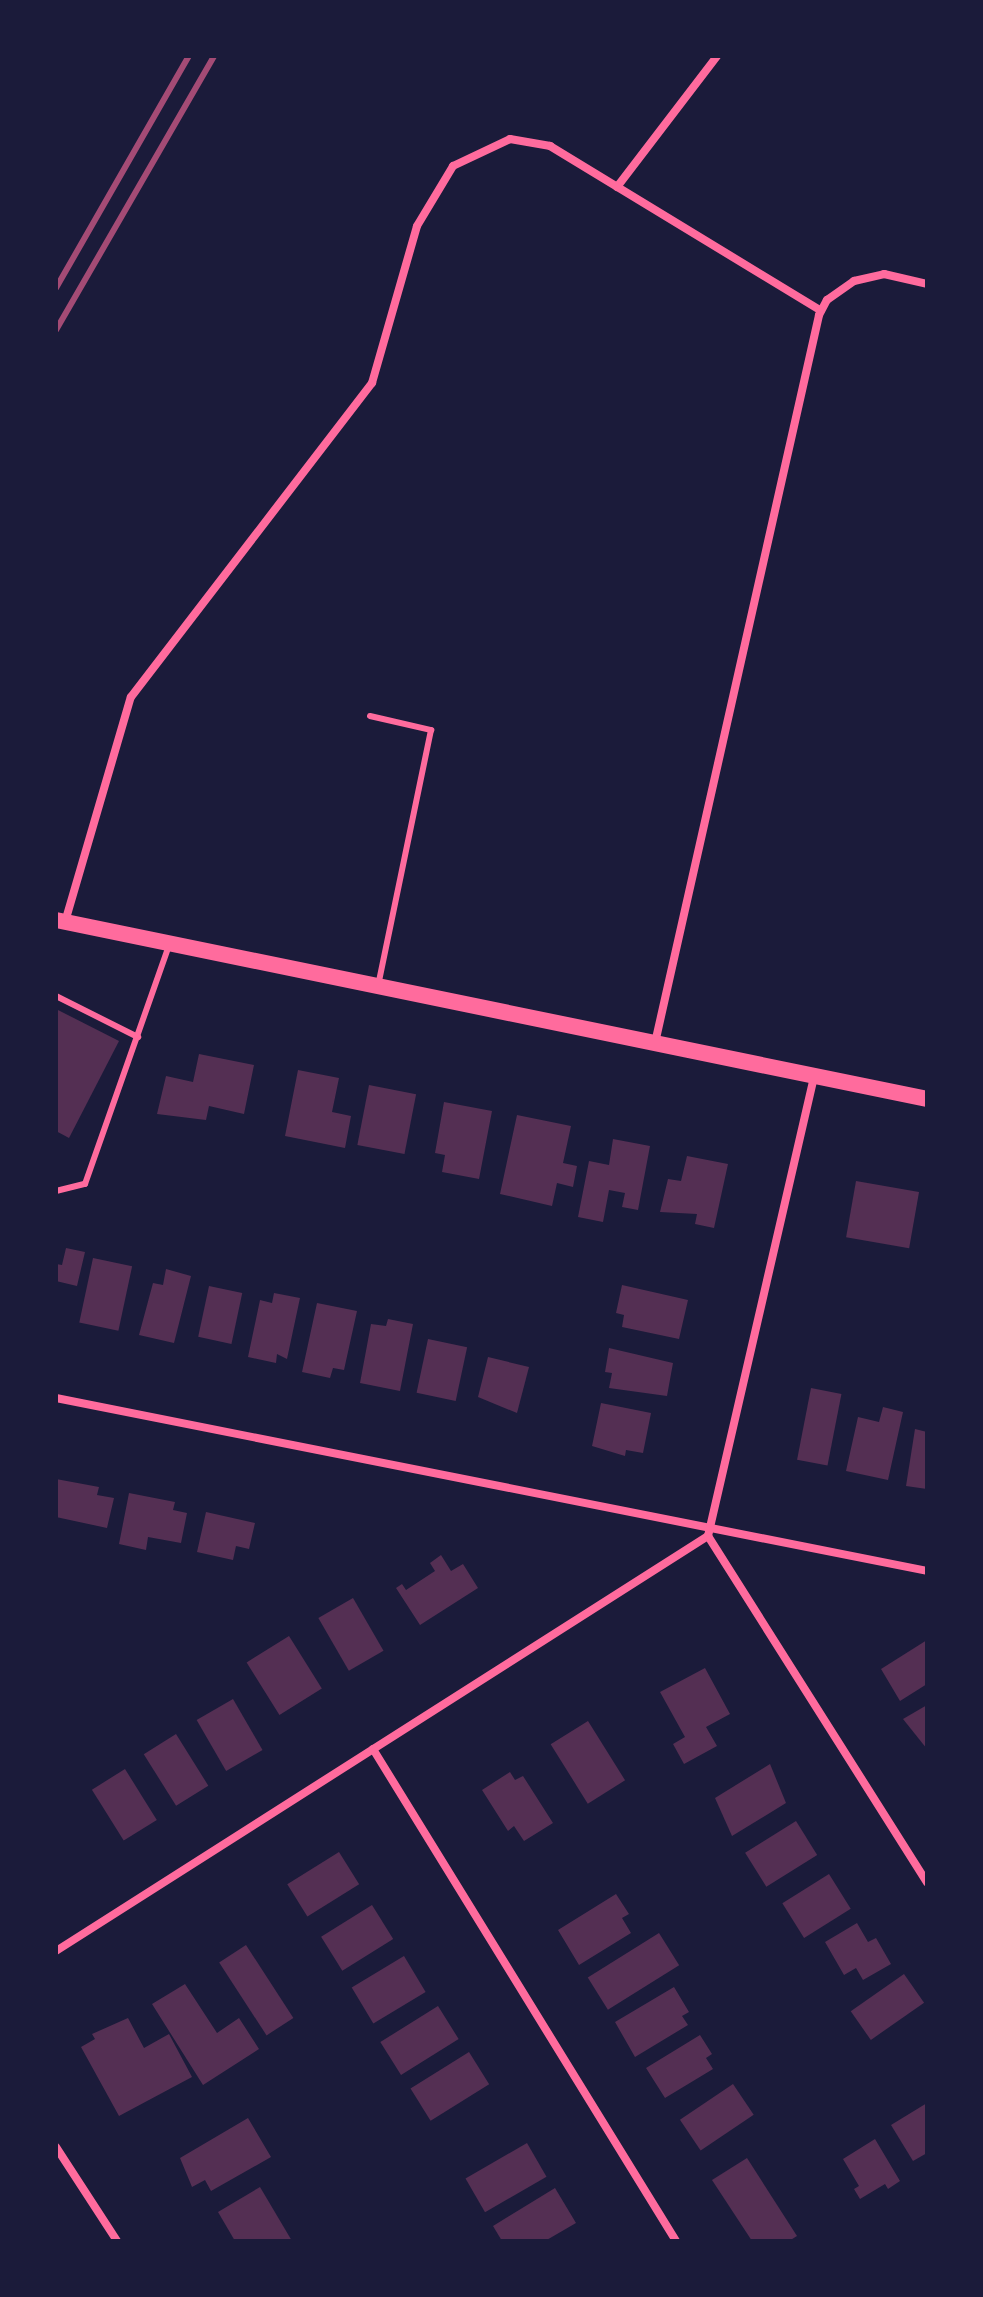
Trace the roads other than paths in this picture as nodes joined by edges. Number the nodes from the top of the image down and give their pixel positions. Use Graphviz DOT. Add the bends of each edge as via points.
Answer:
graph roads {
  1 [pos="717,56"];
  2 [pos="617,187"];
  3 [pos="927,284"];
  4 [pos="821,311"];
  5 [pos="370,716"];
  6 [pos="61,921"];
  7 [pos="169,943"];
  8 [pos="378,986"];
  9 [pos="56,996"];
  10 [pos="138,1037"];
  11 [pos="655,1043"];
  12 [pos="814,1076"];
  13 [pos="927,1099"];
  14 [pos="56,1191"];
  15 [pos="56,1398"];
  16 [pos="709,1532"];
  17 [pos="927,1571"];
  18 [pos="373,1749"];
  19 [pos="927,1883"];
  20 [pos="56,1951"];
  21 [pos="56,2147"];
  22 [pos="117,2241"];
  23 [pos="676,2241"];
  1 -- 2 [label="street"];
  2 -- 4 [label="street"];
  2 -- 6 [label="street" via="550,146 510,139 475,153 442,180 417,226 372,383 131,697"];
  3 -- 4 [label="street" via="884,274 854,281 827,300"];
  4 -- 11 [label="street"];
  5 -- 8 [label="lane" via="431,730"];
  6 -- 7 [label="main road"];
  7 -- 8 [label="main road"];
  7 -- 10 [label="lane"];
  8 -- 11 [label="main road"];
  9 -- 10 [label="lane"];
  10 -- 14 [label="lane" via="85,1184"];
  11 -- 12 [label="main road"];
  12 -- 13 [label="main road"];
  12 -- 16 [label="street"];
  15 -- 16 [label="street"];
  16 -- 17 [label="street"];
  16 -- 18 [label="street"];
  16 -- 19 [label="street"];
  18 -- 20 [label="street"];
  18 -- 23 [label="street"];
  21 -- 22 [label="street"];
}
